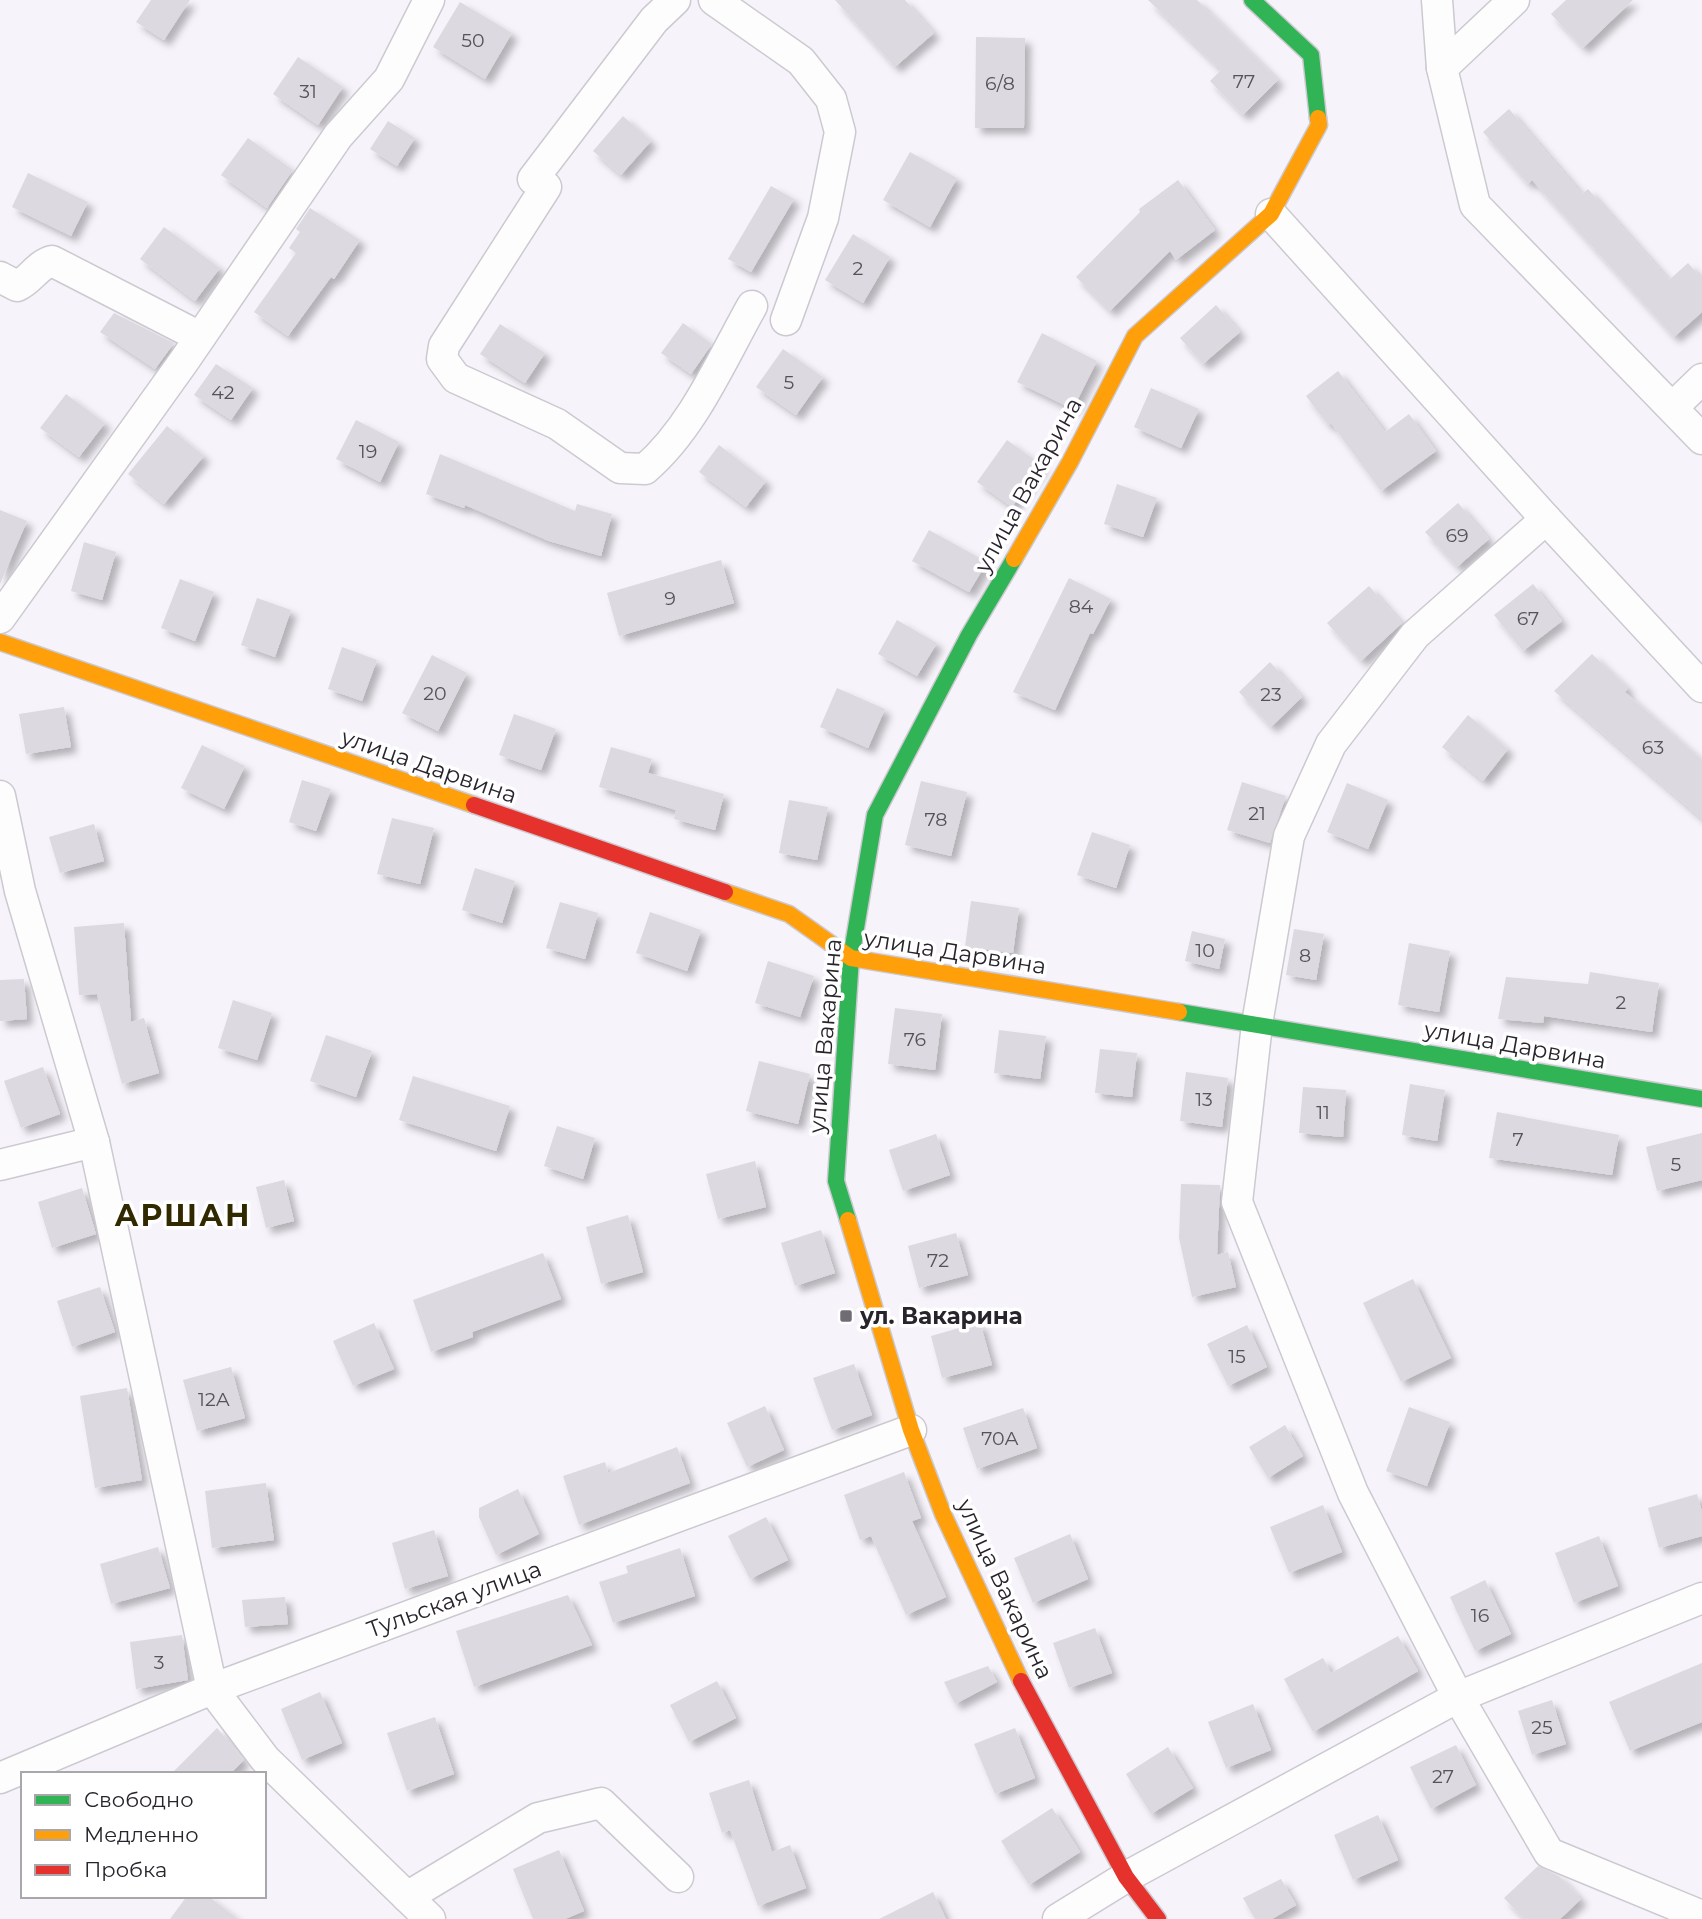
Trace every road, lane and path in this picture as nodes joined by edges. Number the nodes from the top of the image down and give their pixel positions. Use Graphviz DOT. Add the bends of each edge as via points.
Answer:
graph roads {
  1 [pos="429,0"];
  2 [pos="675,0"];
  3 [pos="714,0"];
  4 [pos="1252,0"];
  5 [pos="1437,0"];
  6 [pos="1514,0"];
  7 [pos="1441,68"];
  8 [pos="1271,214"];
  9 [pos="0,277"];
  10 [pos="752,306"];
  11 [pos="786,320"];
  12 [pos="200,337"];
  13 [pos="1702,379"];
  14 [pos="1674,407"];
  15 [pos="1702,439"];
  16 [pos="1546,519"];
  17 [pos="0,618"];
  18 [pos="0,642"];
  19 [pos="1702,687"];
  20 [pos="0,796"];
  21 [pos="851,958"];
  22 [pos="1257,1024"];
  23 [pos="1702,1099"];
  24 [pos="94,1142"];
  25 [pos="0,1165"];
  26 [pos="911,1430"];
  27 [pos="1702,1598"];
  28 [pos="212,1689"];
  29 [pos="1458,1697"];
  30 [pos="0,1777"];
  31 [pos="678,1877"];
  32 [pos="1126,1877"];
  33 [pos="407,1897"];
  34 [pos="1702,1916"];
  35 [pos="430,1919"];
  36 [pos="1058,1919"];
  37 [pos="1158,1919"];
  1 -- 12 [label="street" via="389,79 338,136"];
  2 -- 10 [label="street" via="654,20 539,183 444,346 442,359 456,378 557,424 620,468 645,469 666,452"];
  3 -- 11 [label="street" via="801,61 831,100 840,132 823,218"];
  4 -- 8 [label="street, улица Вакарина" via="1311,55 1319,125"];
  5 -- 7 [label="street"];
  6 -- 7 [label="street"];
  7 -- 14 [label="street" via="1475,205"];
  8 -- 16 [label="street"];
  8 -- 21 [label="street, улица Вакарина" via="1135,336 875,815"];
  9 -- 12 [label="street" via="16,286 52,261"];
  12 -- 17 [label="street"];
  13 -- 14 [label="street"];
  14 -- 15 [label="street"];
  16 -- 19 [label="street"];
  16 -- 22 [label="street" via="1415,635 1331,744 1289,836"];
  18 -- 21 [label="street, улица Дарвина" via="789,914"];
  20 -- 24 [label="street" via="20,891"];
  21 -- 22 [label="street, улица Дарвина"];
  21 -- 26 [label="street, улица Вакарина" via="836,1181"];
  22 -- 23 [label="street, улица Дарвина"];
  22 -- 29 [label="street" via="1237,1202 1353,1493"];
  24 -- 25 [label="street"];
  24 -- 28 [label="street"];
  26 -- 28 [label="street, Тульская улица"];
  26 -- 32 [label="street, улица Вакарина" via="1005,1651"];
  27 -- 29 [label="street"];
  28 -- 30 [label="street, Тульская улица"];
  28 -- 33 [label="street" via="265,1759"];
  29 -- 32 [label="street"];
  29 -- 34 [label="street" via="1549,1853"];
  31 -- 33 [label="street" via="601,1803 538,1818"];
  32 -- 36 [label="street"];
  32 -- 37 [label="street, улица Вакарина"];
  33 -- 35 [label="street"];
}
